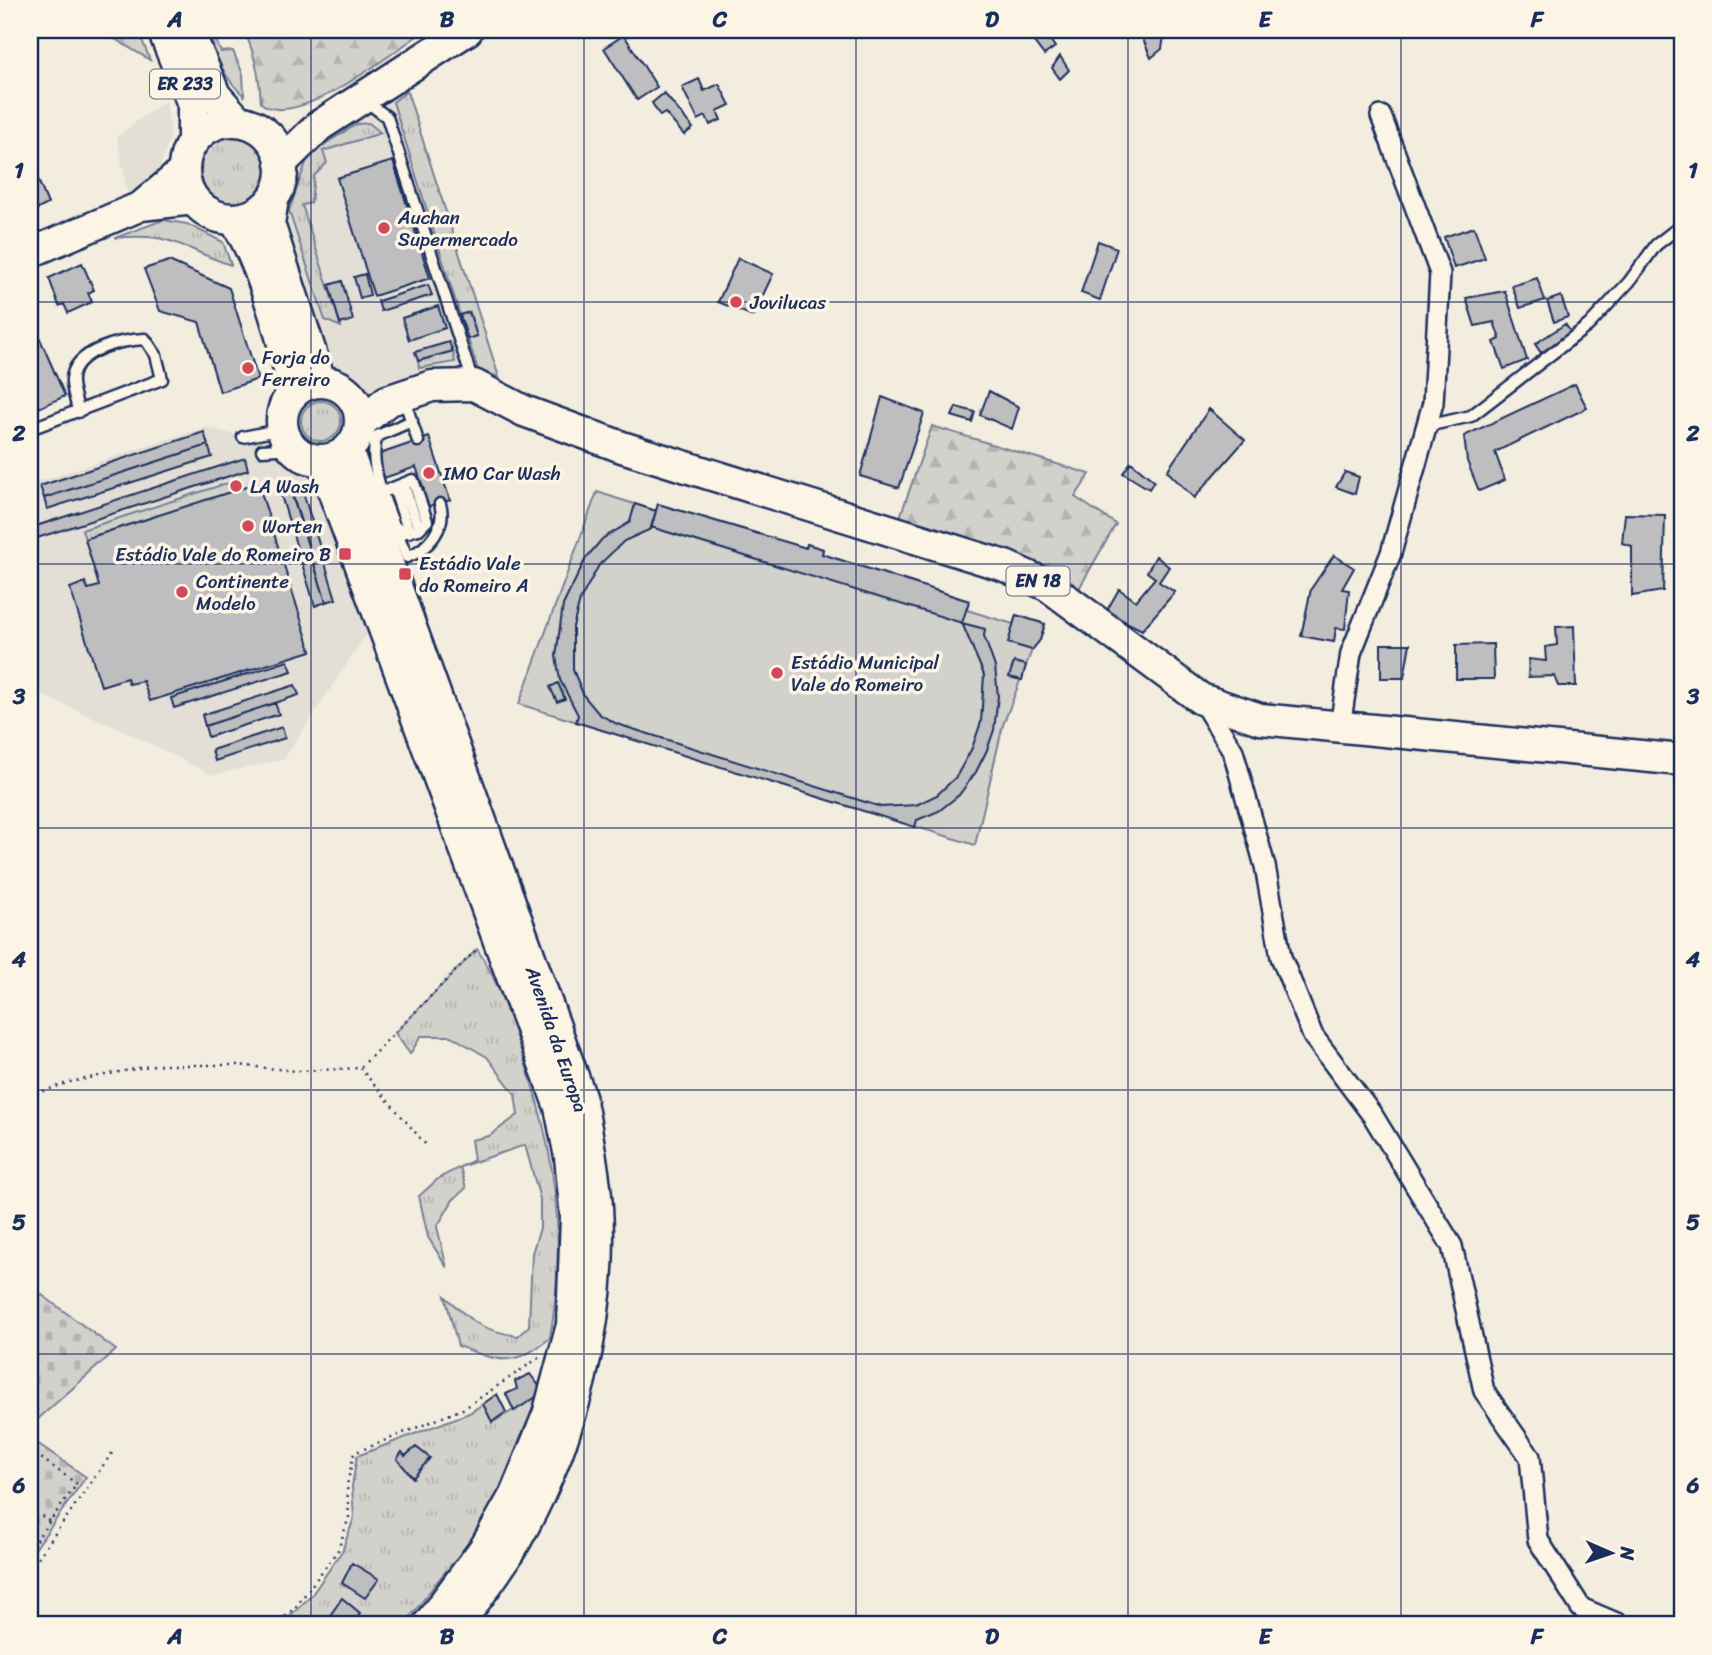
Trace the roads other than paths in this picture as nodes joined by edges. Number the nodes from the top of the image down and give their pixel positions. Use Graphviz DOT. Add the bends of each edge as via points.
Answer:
graph roads {
  1 [pos="163,30"];
  2 [pos="188,30"];
  3 [pos="467,30"];
  4 [pos="361,99"];
  5 [pos="1381,116"];
  6 [pos="238,121"];
  7 [pos="319,126"];
  8 [pos="265,134"];
  9 [pos="189,155"];
  10 [pos="281,163"];
  11 [pos="194,200"];
  12 [pos="273,200"];
  13 [pos="141,206"];
  14 [pos="234,220"];
  15 [pos="1682,225"];
  16 [pos="30,253"];
  17 [pos="320,381"];
  18 [pos="474,386"];
  19 [pos="287,406"];
  20 [pos="401,406"];
  21 [pos="356,410"];
  22 [pos="78,412"];
  23 [pos="1427,426"];
  24 [pos="30,429"];
  25 [pos="243,437"];
  26 [pos="418,440"];
  27 [pos="293,448"];
  28 [pos="262,450"];
  29 [pos="335,455"];
  30 [pos="399,486"];
  31 [pos="383,492"];
  32 [pos="440,504"];
  33 [pos="396,527"];
  34 [pos="414,531"];
  35 [pos="1201,699"];
  36 [pos="1340,727"];
  37 [pos="1682,760"];
  38 [pos="428,1625"];
  39 [pos="457,1625"];
  40 [pos="1620,1625"];
  1 -- 9 [label="main road, ER 233" via="193,104"];
  2 -- 6 [label="main road, ER 233" via="215,95"];
  3 -- 4 [label="main road"];
  4 -- 7 [label="main road"];
  4 -- 18 [label="lane" via="387,117"];
  5 -- 23 [label="street" via="1440,273 1433,403"];
  6 -- 8 [label="main road"];
  6 -- 9 [label="main road" via="216,124"];
  7 -- 8 [label="main road"];
  7 -- 10 [label="main road"];
  8 -- 10 [label="main road" via="276,146"];
  9 -- 11 [label="main road" via="185,181"];
  9 -- 13 [label="main road"];
  10 -- 12 [label="main road" via="280,187"];
  11 -- 13 [label="main road"];
  11 -- 14 [label="main road" via="211,215"];
  12 -- 14 [label="main road" via="252,216"];
  12 -- 17 [label="main road" via="269,224"];
  13 -- 16 [label="main road"];
  14 -- 19 [label="main road" via="249,240 290,368"];
  15 -- 23 [label="lane" via="1656,245 1589,325 1471,416"];
  17 -- 19 [label="main road" via="300,387"];
  17 -- 21 [label="main road" via="336,384"];
  18 -- 20 [label="main road, EN 18" via="432,386"];
  18 -- 35 [label="main road, EN 18" via="524,411 622,447 1005,566 1047,585"];
  19 -- 25 [label="lane" via="268,432"];
  19 -- 27 [label="main road" via="284,432"];
  20 -- 21 [label="main road, EN 18"];
  20 -- 26 [label="lane"];
  20 -- 31 [label="lane" via="372,449"];
  21 -- 29 [label="main road" via="354,442"];
  22 -- 22 [label="lane" via="162,379 156,355 145,339 85,357 71,381"];
  22 -- 24 [label="lane"];
  23 -- 36 [label="street" via="1391,553 1351,653"];
  27 -- 28 [label="lane"];
  27 -- 29 [label="main road" via="307,457"];
  29 -- 38 [label="main road, Avenida da Europa" via="560,1107 576,1217 572,1325 548,1415 515,1495 485,1548"];
  29 -- 39 [label="main road, Avenida da Europa" via="580,1096 597,1208 594,1315 576,1401 546,1480 514,1543"];
  30 -- 31 [label="lane"];
  30 -- 34 [label="lane"];
  30 -- 34 [label="lane" via="413,480 427,519"];
  31 -- 33 [label="lane"];
  32 -- 33 [label="lane" via="441,525 416,554 407,557"];
  33 -- 34 [label="lane" via="403,533"];
  35 -- 36 [label="main road, EN 18" via="1260,719"];
  35 -- 40 [label="street" via="1233,751 1265,866 1282,957 1313,1036 1373,1116 1452,1246 1484,1391 1530,1457 1538,1540 1581,1608"];
  36 -- 37 [label="main road, EN 18"];
}
